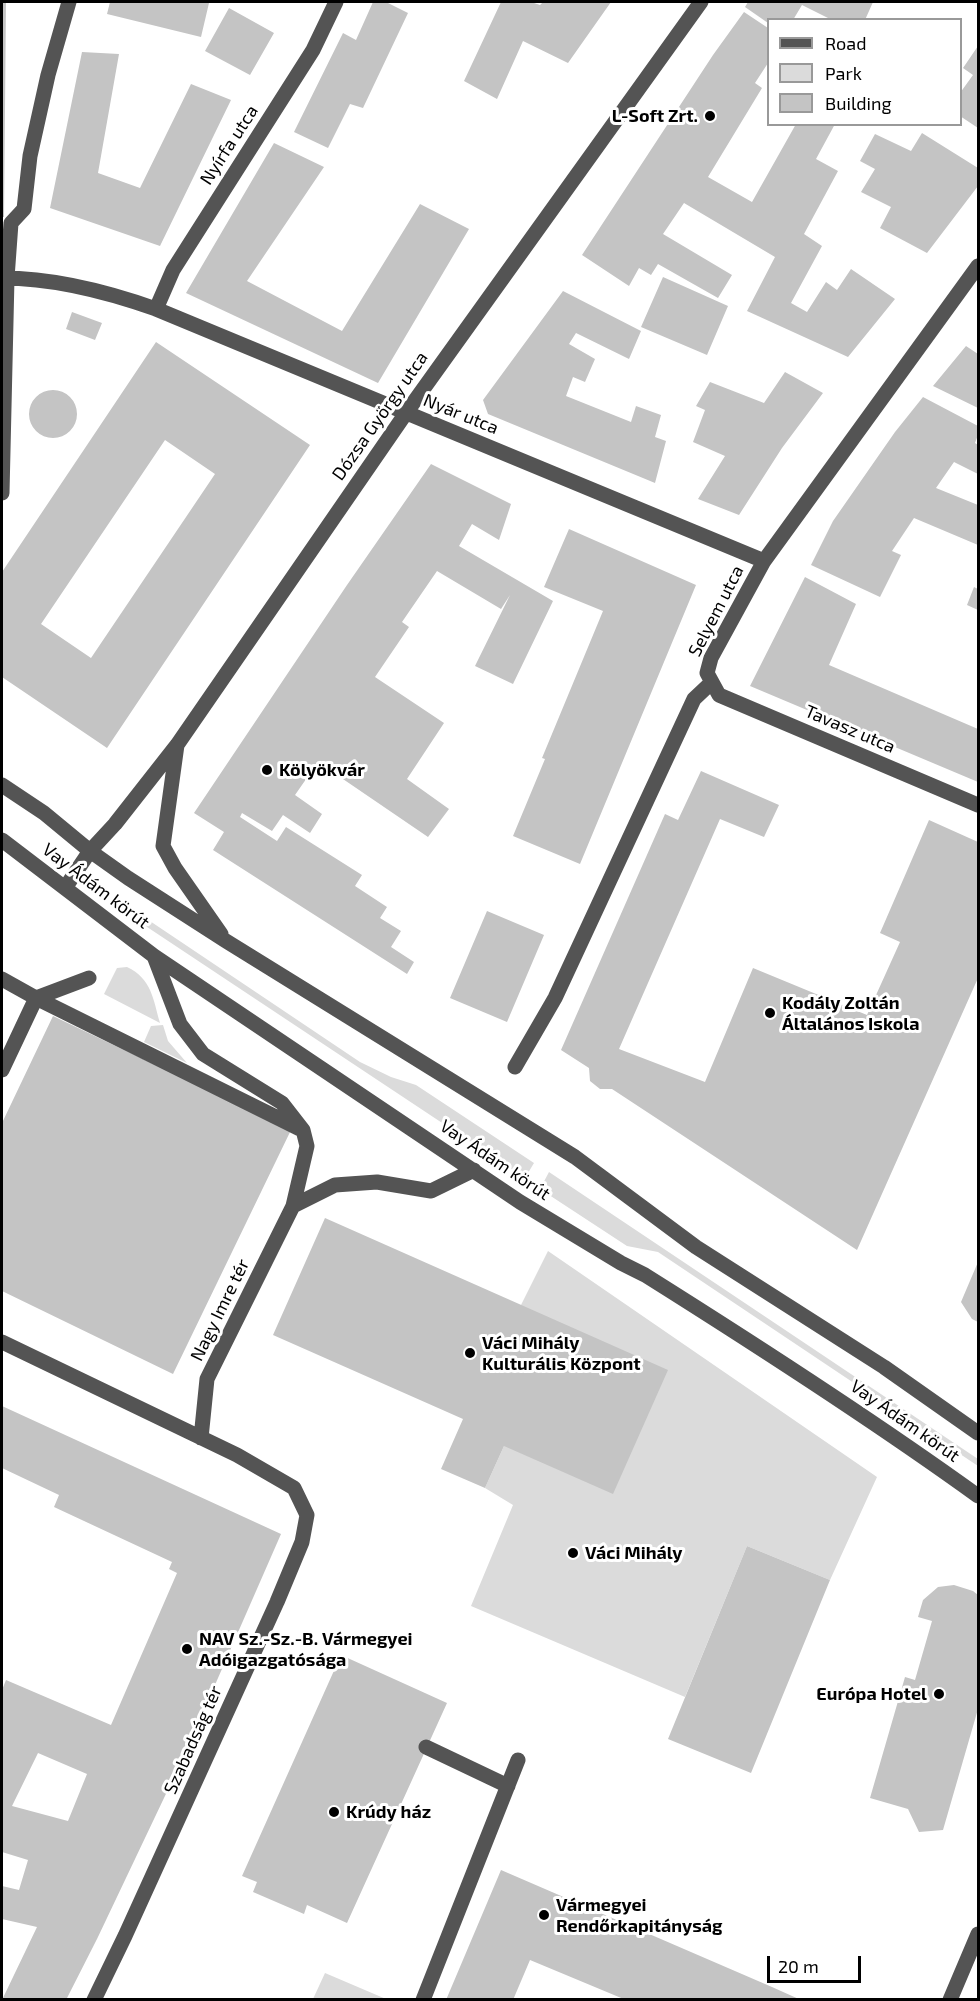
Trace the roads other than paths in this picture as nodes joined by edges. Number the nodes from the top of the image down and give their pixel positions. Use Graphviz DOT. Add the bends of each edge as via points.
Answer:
graph roads {
  1 [pos="69,2"];
  2 [pos="336,2"];
  3 [pos="701,2"];
  4 [pos="978,266"];
  5 [pos="4,278"];
  6 [pos="156,309"];
  7 [pos="406,413"];
  8 [pos="2,493"];
  9 [pos="764,561"];
  10 [pos="711,683"];
  11 [pos="177,745"];
  12 [pos="2,784"];
  13 [pos="978,805"];
  14 [pos="2,840"];
  15 [pos="90,851"];
  16 [pos="65,888"];
  17 [pos="226,941"];
  18 [pos="154,956"];
  19 [pos="89,978"];
  20 [pos="2,979"];
  21 [pos="36,998"];
  22 [pos="515,1067"];
  23 [pos="2,1070"];
  24 [pos="303,1130"];
  25 [pos="474,1170"];
  26 [pos="293,1206"];
  27 [pos="2,1342"];
  28 [pos="978,1433"];
  29 [pos="201,1438"];
  30 [pos="978,1496"];
  31 [pos="426,1747"];
  32 [pos="518,1760"];
  33 [pos="508,1786"];
  34 [pos="978,1934"];
  35 [pos="94,2000"];
  36 [pos="423,2000"];
  37 [pos="950,2000"];
  1 -- 5 [label="street" via="30,156 24,209 11,223"];
  2 -- 6 [label="street, Nyírfa utca" via="313,50 173,270"];
  3 -- 7 [label="street, Dózsa György utca"];
  4 -- 9 [label="street, Selyem utca"];
  5 -- 6 [label="street, Nyár utca" via="39,279"];
  5 -- 8 [label="street"];
  6 -- 7 [label="street, Nyár utca"];
  7 -- 9 [label="street, Nyár utca"];
  7 -- 11 [label="street, Dózsa György utca"];
  9 -- 10 [label="street, Selyem utca" via="711,658 707,673"];
  10 -- 13 [label="street, Tavasz utca" via="719,695"];
  10 -- 22 [label="street, Selyem utca" via="694,699 555,998"];
  11 -- 15 [label="street, Dózsa György utca"];
  11 -- 17 [label="street" via="164,846"];
  12 -- 15 [label="street, Vay Ádám körút"];
  14 -- 16 [label="street, Vay Ádám körút"];
  15 -- 16 [label="street, Dózsa György utca"];
  15 -- 17 [label="street, Vay Ádám körút"];
  16 -- 18 [label="street, Vay Ádám körút"];
  17 -- 28 [label="street, Vay Ádám körút" via="575,1157 696,1247 884,1367"];
  18 -- 24 [label="street" via="180,1024 203,1054 282,1103"];
  18 -- 25 [label="street, Vay Ádám körút"];
  19 -- 21 [label="street"];
  20 -- 21 [label="street"];
  21 -- 23 [label="street"];
  21 -- 24 [label="street"];
  24 -- 26 [label="street, Nagy Imre tér" via="307,1146"];
  25 -- 26 [label="street" via="431,1191 378,1182 335,1185"];
  25 -- 30 [label="street, Vay Ádám körút" via="807,1378"];
  26 -- 29 [label="street, Nagy Imre tér" via="207,1379"];
  27 -- 29 [label="street, Szabadság tér"];
  29 -- 35 [label="street, Szabadság tér" via="294,1488 307,1515 302,1542"];
  31 -- 33 [label="street"];
  32 -- 33 [label="street"];
  33 -- 36 [label="street"];
  34 -- 37 [label="street"];
}
